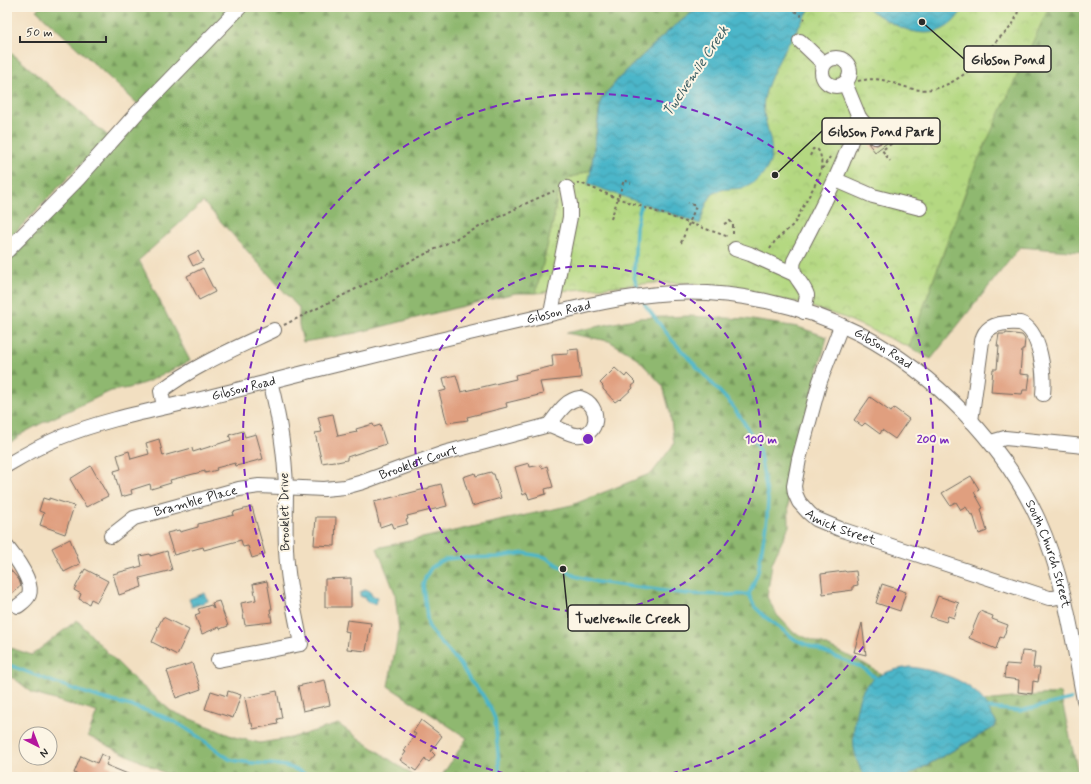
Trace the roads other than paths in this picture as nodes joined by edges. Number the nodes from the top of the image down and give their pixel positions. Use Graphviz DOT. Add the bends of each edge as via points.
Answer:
graph roads {
  1 [pos="240,7"];
  2 [pos="800,41"];
  3 [pos="824,64"];
  4 [pos="845,84"];
  5 [pos="859,117"];
  6 [pos="875,137"];
  7 [pos="836,180"];
  8 [pos="567,188"];
  9 [pos="920,208"];
  10 [pos="734,242"];
  11 [pos="7,251"];
  12 [pos="794,274"];
  13 [pos="804,312"];
  14 [pos="551,313"];
  15 [pos="841,326"];
  16 [pos="274,330"];
  17 [pos="270,381"];
  18 [pos="1043,394"];
  19 [pos="164,407"];
  20 [pos="971,421"];
  21 [pos="549,425"];
  22 [pos="990,442"];
  23 [pos="1084,446"];
  24 [pos="7,465"];
  25 [pos="286,488"];
  26 [pos="111,536"];
  27 [pos="7,547"];
  28 [pos="1063,596"];
  29 [pos="18,606"];
  30 [pos="218,660"];
  31 [pos="1084,700"];
  1 -- 11 [label="street"];
  2 -- 3 [label="street"];
  3 -- 4 [label="street" via="822,72 828,84"];
  3 -- 4 [label="street" via="836,57 848,63 851,72"];
  4 -- 5 [label="street"];
  5 -- 6 [label="street"];
  5 -- 7 [label="street"];
  7 -- 9 [label="street" via="873,196"];
  7 -- 12 [label="street" via="794,261"];
  8 -- 14 [label="street" via="570,217"];
  10 -- 12 [label="street" via="750,254"];
  12 -- 13 [label="street" via="807,295"];
  13 -- 14 [label="street, Gibson Road" via="754,299 688,293 610,300"];
  13 -- 15 [label="street, Gibson Road"];
  14 -- 17 [label="street, Gibson Road"];
  15 -- 20 [label="street, Gibson Road" via="875,343 909,366"];
  15 -- 28 [label="street, Amick Street" via="820,382 796,470 795,493 803,507 816,519 840,529 1049,598"];
  16 -- 19 [label="street" via="172,382 161,391"];
  17 -- 19 [label="street, Gibson Road"];
  17 -- 25 [label="street, Brooklet Drive" via="282,440"];
  18 -- 20 [label="street" via="1041,361 1031,331 1020,323 992,326 984,332 982,341"];
  19 -- 24 [label="street, Gibson Road" via="60,438"];
  20 -- 22 [label="street, Gibson Road"];
  21 -- 25 [label="street, Brooklet Court" via="438,455 345,487"];
  22 -- 23 [label="street" via="1005,438"];
  22 -- 28 [label="street, South Church Street" via="1018,480 1038,519 1051,552"];
  25 -- 26 [label="street, Bramble Place" via="259,486 231,491 134,518"];
  25 -- 30 [label="street, Brooklet Drive" via="286,555 301,644"];
  27 -- 29 [label="street" via="22,568 30,589 28,597"];
  28 -- 31 [label="street, South Church Street"];
}
